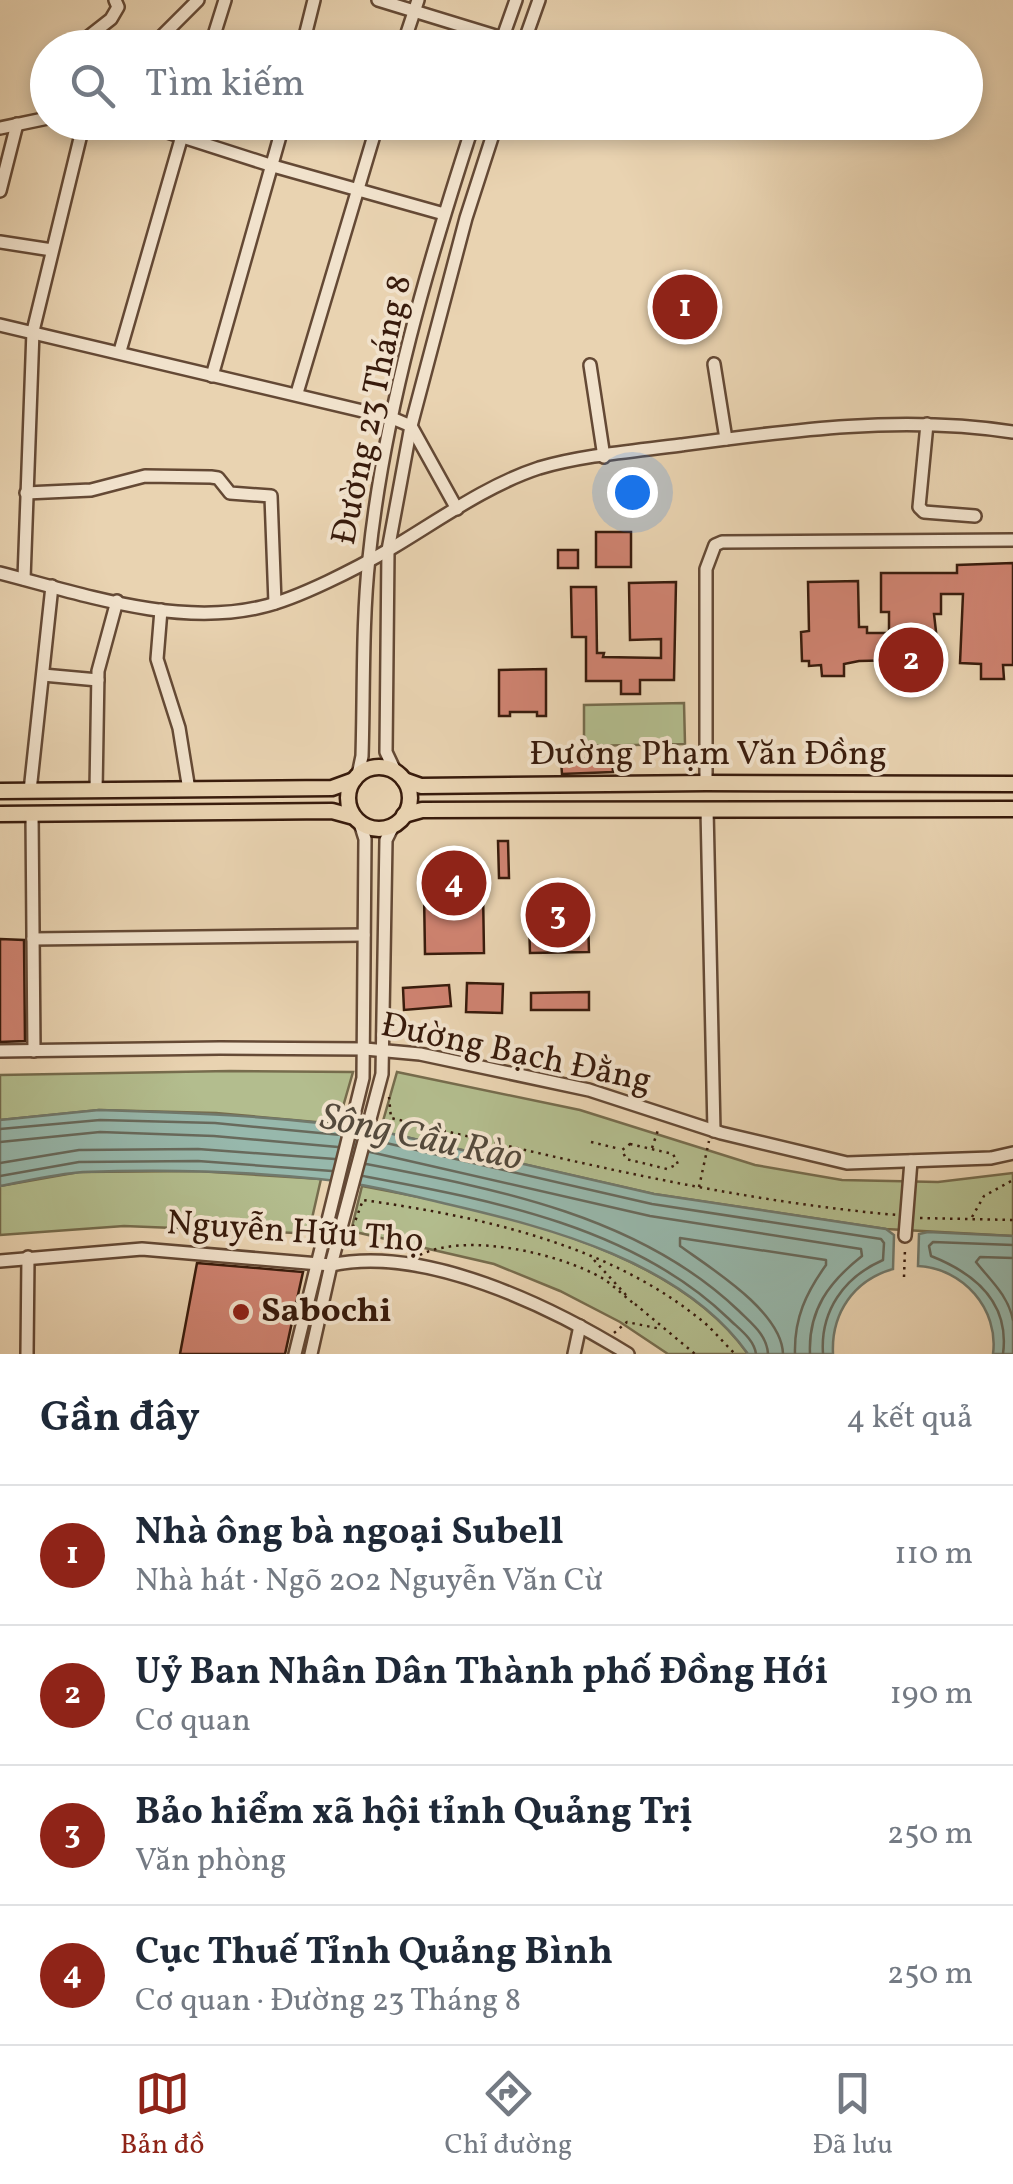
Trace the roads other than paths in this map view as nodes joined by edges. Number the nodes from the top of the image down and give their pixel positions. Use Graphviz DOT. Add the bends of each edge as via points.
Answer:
graph roads {
  1 [pos="116,0"];
  2 [pos="198,0"];
  3 [pos="224,0"];
  4 [pos="314,0"];
  5 [pos="378,0"];
  6 [pos="516,0"];
  7 [pos="539,0"];
  8 [pos="416,5"];
  9 [pos="97,30"];
  10 [pos="168,30"];
  11 [pos="215,30"];
  12 [pos="306,30"];
  13 [pos="408,30"];
  14 [pos="472,30"];
  15 [pos="506,30"];
  16 [pos="528,30"];
  17 [pos="30,121"];
  18 [pos="17,124"];
  19 [pos="0,128"];
  20 [pos="80,140"];
  21 [pos="181,140"];
  22 [pos="210,140"];
  23 [pos="280,140"];
  24 [pos="372,140"];
  25 [pos="468,140"];
  26 [pos="491,140"];
  27 [pos="273,166"];
  28 [pos="356,190"];
  29 [pos="0,191"];
  30 [pos="444,214"];
  31 [pos="0,242"];
  32 [pos="52,250"];
  33 [pos="0,325"];
  34 [pos="33,331"];
  35 [pos="120,351"];
  36 [pos="714,364"];
  37 [pos="590,365"];
  38 [pos="212,376"];
  39 [pos="297,394"];
  40 [pos="392,418"];
  41 [pos="927,424"];
  42 [pos="410,426"];
  43 [pos="1013,432"];
  44 [pos="726,439"];
  45 [pos="604,457"];
  46 [pos="26,493"];
  47 [pos="457,510"];
  48 [pos="975,516"];
  49 [pos="1013,540"];
  50 [pos="388,550"];
  51 [pos="368,560"];
  52 [pos="0,572"];
  53 [pos="24,579"];
  54 [pos="52,586"];
  55 [pos="117,601"];
  56 [pos="276,604"];
  57 [pos="161,610"];
  58 [pos="43,675"];
  59 [pos="98,680"];
  60 [pos="399,776"];
  61 [pos="356,777"];
  62 [pos="706,783"];
  63 [pos="1013,784"];
  64 [pos="188,790"];
  65 [pos="0,791"];
  66 [pos="30,791"];
  67 [pos="96,791"];
  68 [pos="1013,808"];
  69 [pos="707,809"];
  70 [pos="0,814"];
  71 [pos="32,814"];
  72 [pos="357,820"];
  73 [pos="399,820"];
  74 [pos="364,935"];
  75 [pos="32,939"];
  76 [pos="365,1049"];
  77 [pos="34,1050"];
  78 [pos="384,1050"];
  79 [pos="0,1051"];
  80 [pos="714,1130"];
  81 [pos="1013,1152"];
  82 [pos="912,1160"];
  83 [pos="905,1236"];
  84 [pos="28,1257"];
  85 [pos="0,1261"];
  86 [pos="316,1262"];
  87 [pos="331,1265"];
  88 [pos="580,1326"];
  89 [pos="28,1354"];
  90 [pos="295,1354"];
  91 [pos="311,1354"];
  92 [pos="574,1354"];
  93 [pos="628,1354"];
  1 -- 9 [label="street" via="112,18"];
  2 -- 10 [label="street"];
  3 -- 11 [label="street"];
  4 -- 12 [label="street"];
  5 -- 8 [label="street"];
  6 -- 15 [label="street"];
  7 -- 16 [label="street"];
  8 -- 13 [label="street"];
  8 -- 14 [label="street"];
  17 -- 18 [label="street"];
  18 -- 19 [label="street"];
  18 -- 29 [label="street"];
  20 -- 32 [label="street"];
  21 -- 35 [label="street"];
  22 -- 27 [label="street"];
  23 -- 27 [label="street"];
  24 -- 28 [label="street"];
  25 -- 30 [label="street, Đường 23 Tháng 8"];
  26 -- 42 [label="street, Đường 23 Tháng 8"];
  27 -- 28 [label="street"];
  27 -- 38 [label="street"];
  28 -- 30 [label="street"];
  28 -- 39 [label="street"];
  30 -- 40 [label="street, Đường 23 Tháng 8"];
  31 -- 32 [label="street"];
  32 -- 34 [label="street"];
  33 -- 34 [label="street"];
  34 -- 35 [label="street"];
  34 -- 46 [label="street"];
  35 -- 38 [label="street"];
  36 -- 44 [label="street"];
  37 -- 45 [label="street"];
  38 -- 39 [label="street"];
  39 -- 40 [label="street"];
  40 -- 42 [label="street"];
  40 -- 51 [label="street, Đường 23 Tháng 8"];
  41 -- 43 [label="street"];
  41 -- 44 [label="street" via="848,424"];
  41 -- 48 [label="street" via="919,506 924,512"];
  42 -- 47 [label="street"];
  42 -- 50 [label="street, Đường 23 Tháng 8"];
  44 -- 45 [label="street"];
  45 -- 47 [label="street" via="542,467"];
  46 -- 53 [label="street"];
  46 -- 56 [label="street" via="82,492 145,476 218,478 230,493 270,496"];
  47 -- 50 [label="street"];
  49 -- 62 [label="street" via="714,546 706,569"];
  50 -- 51 [label="street"];
  50 -- 60 [label="street, Đường 23 Tháng 8" via="386,752"];
  51 -- 56 [label="street"];
  51 -- 61 [label="street, Đường 23 Tháng 8"];
  52 -- 53 [label="street"];
  53 -- 54 [label="street"];
  54 -- 55 [label="street"];
  54 -- 58 [label="street"];
  55 -- 57 [label="street"];
  55 -- 59 [label="street"];
  56 -- 57 [label="street" via="220,612"];
  57 -- 64 [label="street" via="157,659 179,728"];
  58 -- 59 [label="street"];
  58 -- 66 [label="street"];
  59 -- 67 [label="street"];
  60 -- 61 [label="main road" via="373,767"];
  60 -- 62 [label="main road, Đường Phạm Văn Đồng" via="421,786"];
  60 -- 73 [label="main road" via="410,798"];
  61 -- 64 [label="main road" via="332,788"];
  61 -- 72 [label="main road" via="348,804"];
  62 -- 63 [label="main road, Đường Phạm Văn Đồng"];
  62 -- 69 [label="main road"];
  64 -- 67 [label="main road"];
  65 -- 66 [label="main road"];
  66 -- 67 [label="main road"];
  68 -- 69 [label="main road, Đường Phạm Văn Đồng"];
  69 -- 73 [label="main road, Đường Phạm Văn Đồng" via="422,810"];
  69 -- 80 [label="street"];
  70 -- 71 [label="main road"];
  71 -- 72 [label="main road" via="332,811"];
  71 -- 75 [label="street"];
  72 -- 73 [label="main road" via="377,829"];
  72 -- 74 [label="street" via="365,831"];
  73 -- 78 [label="street" via="386,840"];
  74 -- 75 [label="street"];
  74 -- 76 [label="street"];
  75 -- 77 [label="street"];
  76 -- 77 [label="street, Đường Bạch Đằng"];
  76 -- 78 [label="street, Đường Bạch Đằng"];
  76 -- 86 [label="street"];
  77 -- 79 [label="street, Đường Bạch Đằng"];
  78 -- 80 [label="street, Đường Bạch Đằng" via="589,1090"];
  78 -- 87 [label="street"];
  80 -- 82 [label="street, Đường Bạch Đằng" via="847,1163"];
  81 -- 82 [label="street, Đường Bạch Đằng"];
  82 -- 83 [label="street"];
  84 -- 85 [label="street, Nguyễn Hữu Thọ"];
  84 -- 86 [label="street, Nguyễn Hữu Thọ" via="142,1249"];
  84 -- 89 [label="street"];
  86 -- 87 [label="street, Nguyễn Hữu Thọ"];
  86 -- 90 [label="street"];
  87 -- 88 [label="street, Nguyễn Hữu Thọ" via="360,1259 437,1271 517,1294"];
  87 -- 91 [label="street"];
  88 -- 92 [label="street"];
  88 -- 93 [label="street, Nguyễn Hữu Thọ"];
}
